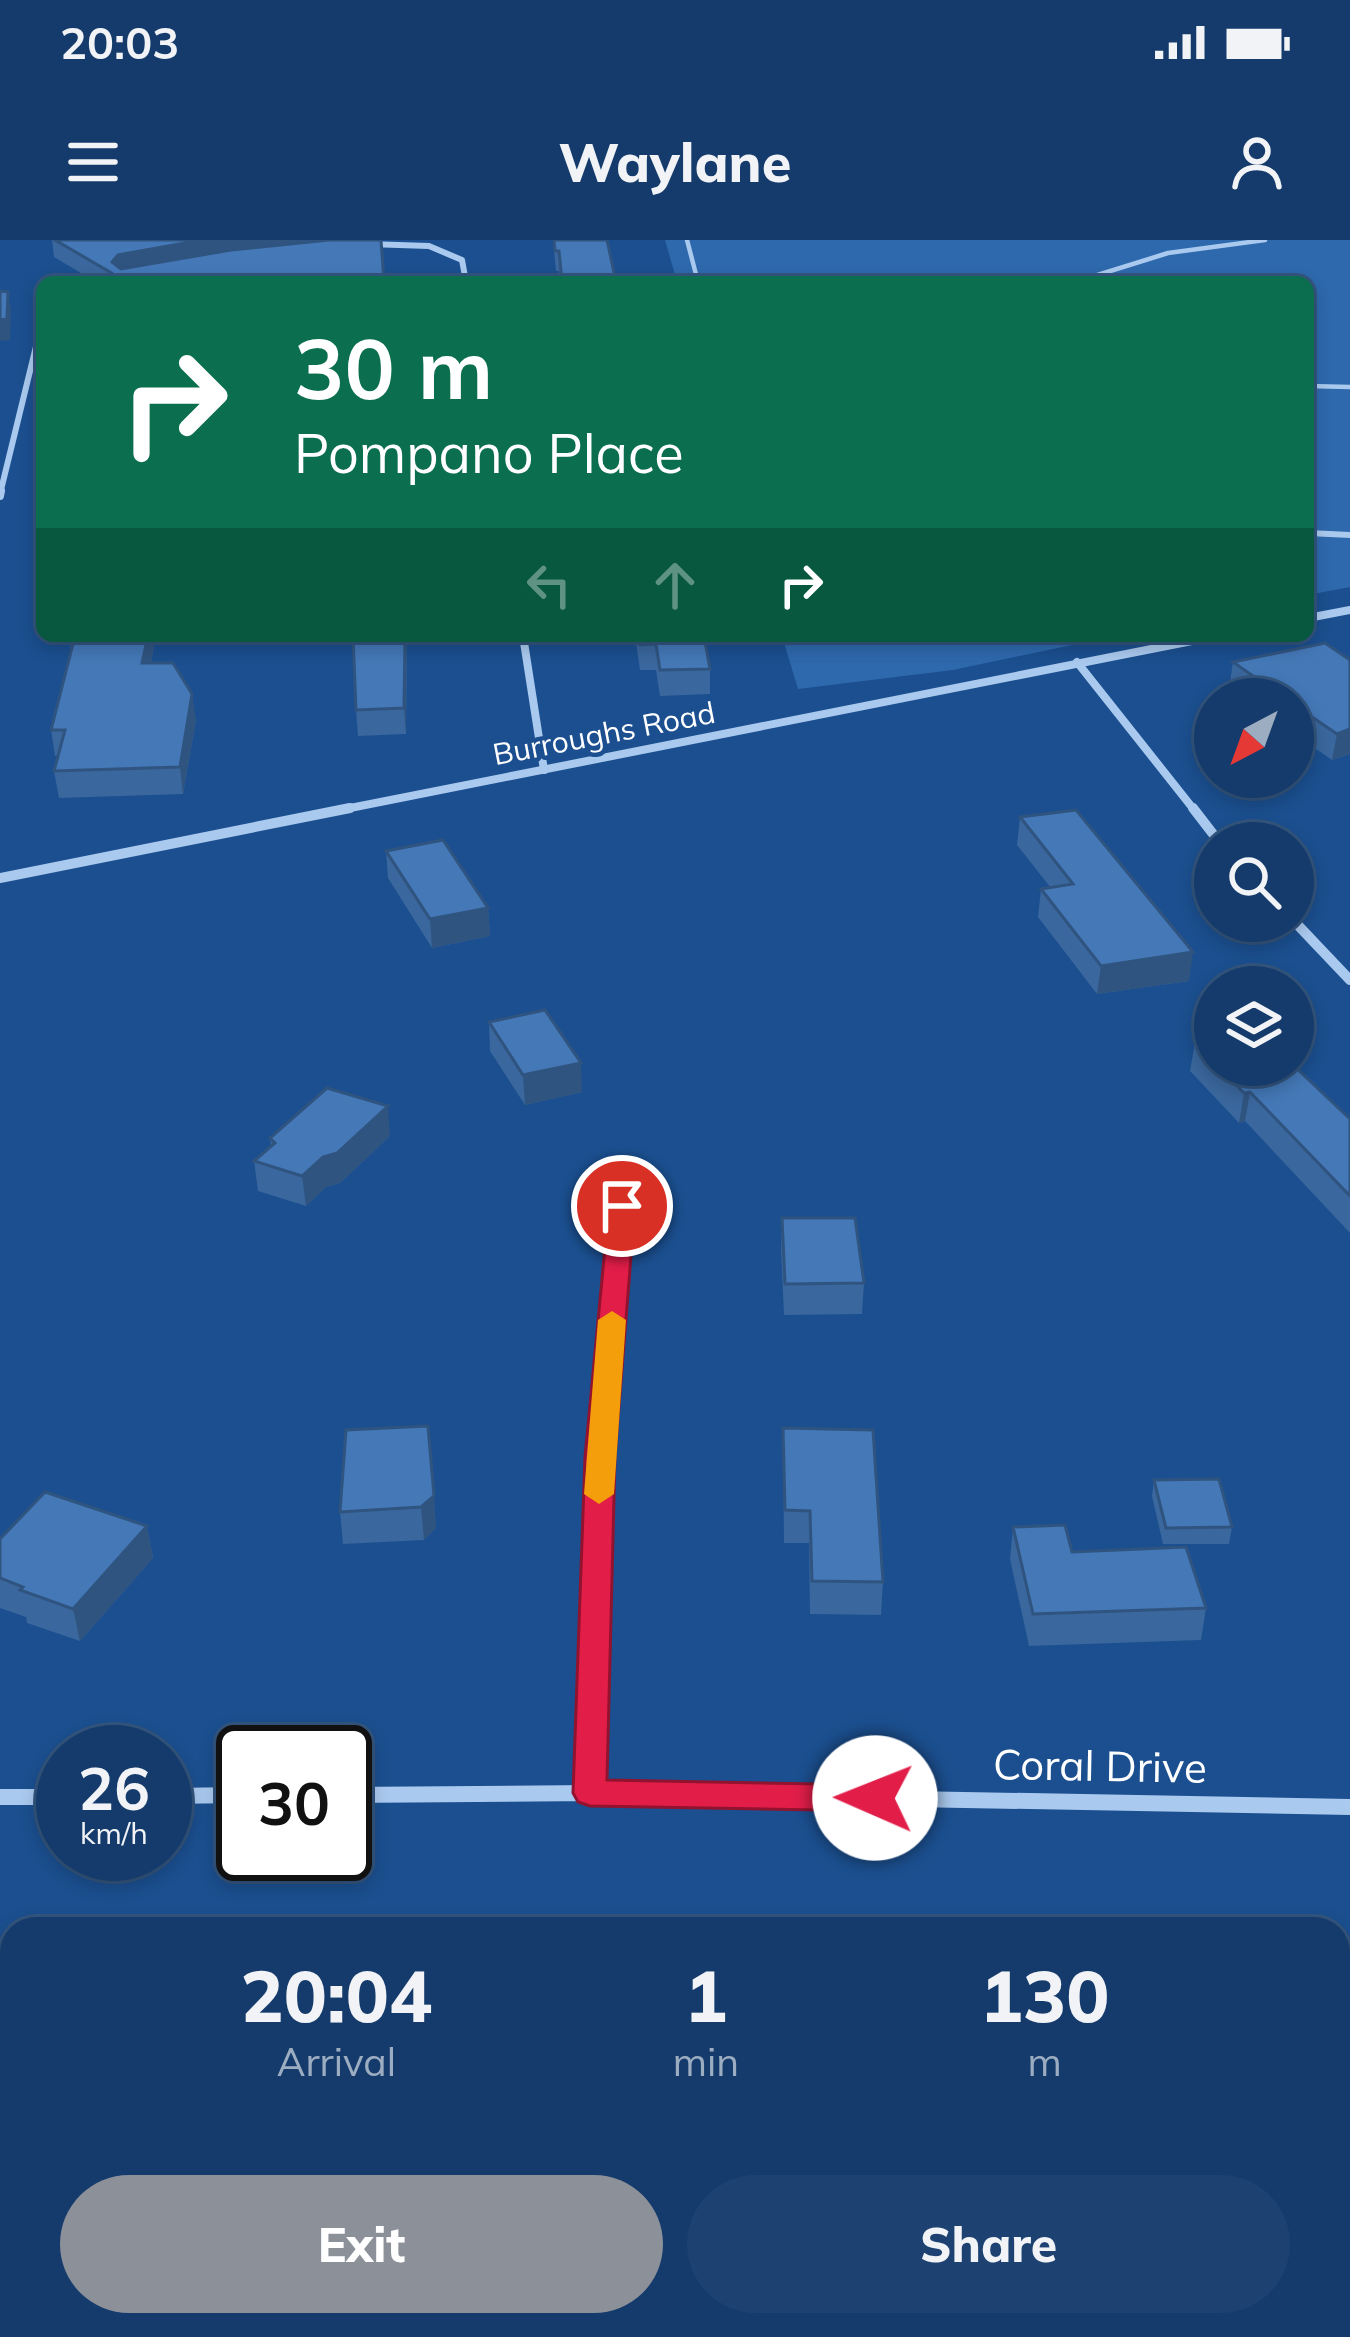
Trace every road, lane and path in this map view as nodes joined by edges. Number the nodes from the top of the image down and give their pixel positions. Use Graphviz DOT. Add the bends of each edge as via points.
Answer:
graph roads {
  1 [pos="687,240"];
  2 [pos="1264,240"];
  3 [pos="357,244"];
  4 [pos="465,276"];
  5 [pos="696,276"];
  6 [pos="1089,276"];
  7 [pos="36,347"];
  8 [pos="1314,386"];
  9 [pos="1350,387"];
  10 [pos="0,496"];
  11 [pos="1314,533"];
  12 [pos="1350,535"];
  13 [pos="1350,610"];
  14 [pos="1314,617"];
  15 [pos="524,642"];
  16 [pos="1164,642"];
  17 [pos="1188,642"];
  18 [pos="1168,646"];
  19 [pos="1077,662"];
  20 [pos="544,770"];
  21 [pos="1203,822"];
  22 [pos="0,878"];
  23 [pos="1314,942"];
  24 [pos="1350,980"];
  25 [pos="622,1206"];
  26 [pos="590,1793"];
  27 [pos="372,1795"];
  28 [pos="0,1797"];
  29 [pos="36,1797"];
  30 [pos="1350,1807"];
  1 -- 5 [label="lane"];
  2 -- 6 [label="lane" via="1164,253"];
  3 -- 4 [label="street" via="429,247 462,260"];
  7 -- 10 [label="street"];
  8 -- 9 [label="lane"];
  11 -- 12 [label="lane"];
  13 -- 14 [label="street"];
  15 -- 20 [label="street"];
  16 -- 18 [label="lane"];
  17 -- 18 [label="street, Burroughs Road"];
  18 -- 19 [label="street, Burroughs Road"];
  19 -- 20 [label="street, Burroughs Road"];
  19 -- 21 [label="street"];
  20 -- 22 [label="street, Burroughs Road"];
  23 -- 24 [label="street"];
  25 -- 26 [label="street" via="600,1457"];
  26 -- 27 [label="street, Coral Drive"];
  26 -- 30 [label="street, Coral Drive"];
  28 -- 29 [label="street"];
}
